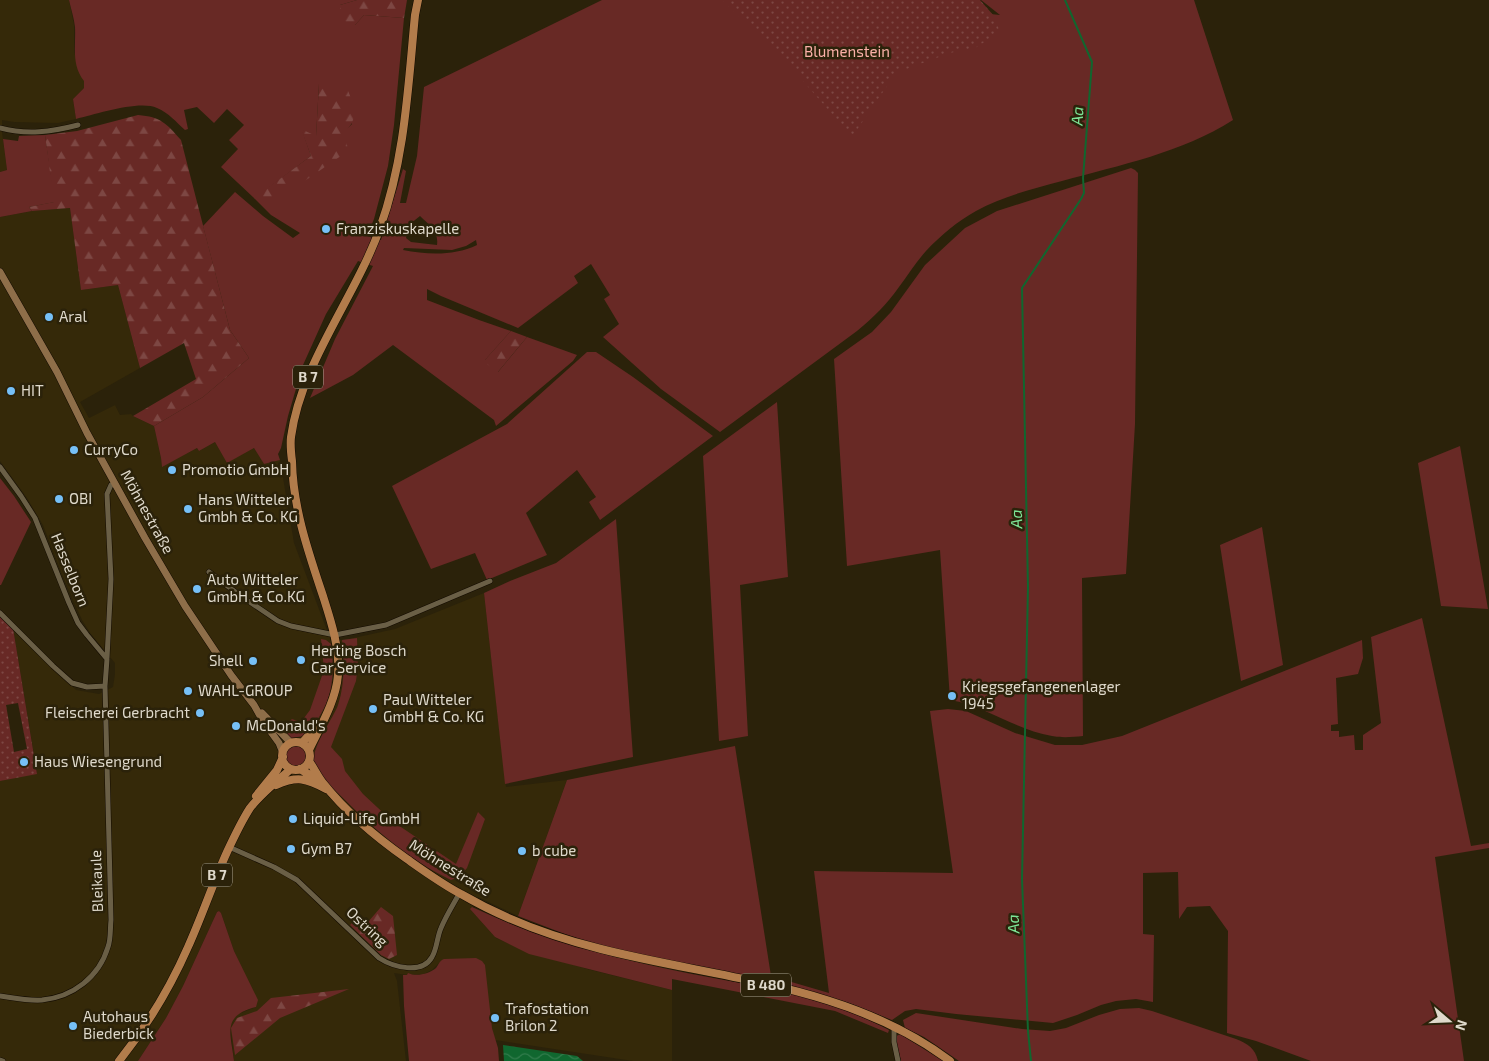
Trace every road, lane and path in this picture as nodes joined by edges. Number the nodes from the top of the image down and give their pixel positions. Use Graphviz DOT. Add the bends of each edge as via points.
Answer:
graph roads {
  1 [pos="418,0"];
  2 [pos="78,125"];
  3 [pos="0,128"];
  4 [pos="0,272"];
  5 [pos="0,467"];
  6 [pos="116,483"];
  7 [pos="209,572"];
  8 [pos="490,581"];
  9 [pos="0,614"];
  10 [pos="335,635"];
  11 [pos="107,659"];
  12 [pos="105,684"];
  13 [pos="254,705"];
  14 [pos="323,719"];
  15 [pos="292,743"];
  16 [pos="302,743"];
  17 [pos="309,750"];
  18 [pos="283,755"];
  19 [pos="309,761"];
  20 [pos="291,769"];
  21 [pos="300,769"];
  22 [pos="322,782"];
  23 [pos="269,788"];
  24 [pos="331,792"];
  25 [pos="251,808"];
  26 [pos="229,847"];
  27 [pos="459,894"];
  28 [pos="0,996"];
  29 [pos="894,1027"];
  30 [pos="119,1061"];
  31 [pos="898,1061"];
  32 [pos="950,1061"];
  1 -- 10 [label="main road, B 7" via="405,126 397,170 369,256 307,381 291,439 292,472 302,533"];
  2 -- 3 [label="street" via="37,133"];
  4 -- 6 [label="street, Möhnestraße"];
  5 -- 11 [label="street, Hasselborn" via="35,518 78,623"];
  6 -- 11 [label="street" via="111,485 107,494 111,578"];
  6 -- 13 [label="street, Möhnestraße" via="185,606"];
  7 -- 10 [label="street" via="278,621"];
  8 -- 10 [label="street" via="386,625"];
  9 -- 12 [label="street" via="72,683 87,687"];
  10 -- 14 [label="main road, B 7" via="338,674 332,701"];
  11 -- 12 [label="street"];
  12 -- 28 [label="street, Bleikaule" via="111,920 108,947 93,975 67,994 41,1000"];
  13 -- 15 [label="street, Möhnestraße"];
  13 -- 18 [label="street, Möhnestraße" via="279,743"];
  14 -- 16 [label="main road, B 7"];
  14 -- 17 [label="main road, B 7"];
  15 -- 16 [label="main road"];
  15 -- 18 [label="main road, B 7"];
  16 -- 17 [label="main road"];
  17 -- 19 [label="main road, B 7"];
  18 -- 20 [label="main road"];
  18 -- 25 [label="main road, B 7"];
  19 -- 21 [label="main road"];
  19 -- 22 [label="main road, B 480"];
  20 -- 21 [label="main road"];
  20 -- 23 [label="main road, B 7"];
  21 -- 22 [label="main road, B 480"];
  22 -- 24 [label="main road, B 480"];
  23 -- 24 [label="main road" via="300,779"];
  23 -- 25 [label="main road, B 7"];
  24 -- 27 [label="main road, Möhnestraße / B 480" via="397,852"];
  25 -- 26 [label="main road, B 7"];
  26 -- 27 [label="street, Ostring" via="293,878 379,958 399,967 424,965 430,960 442,925"];
  26 -- 30 [label="main road, B 7" via="177,972 160,1004"];
  27 -- 29 [label="main road, Möhnestraße / B 480" via="571,941 800,992 840,1004"];
  29 -- 31 [label="street"];
  29 -- 32 [label="main road, B 480"];
}
